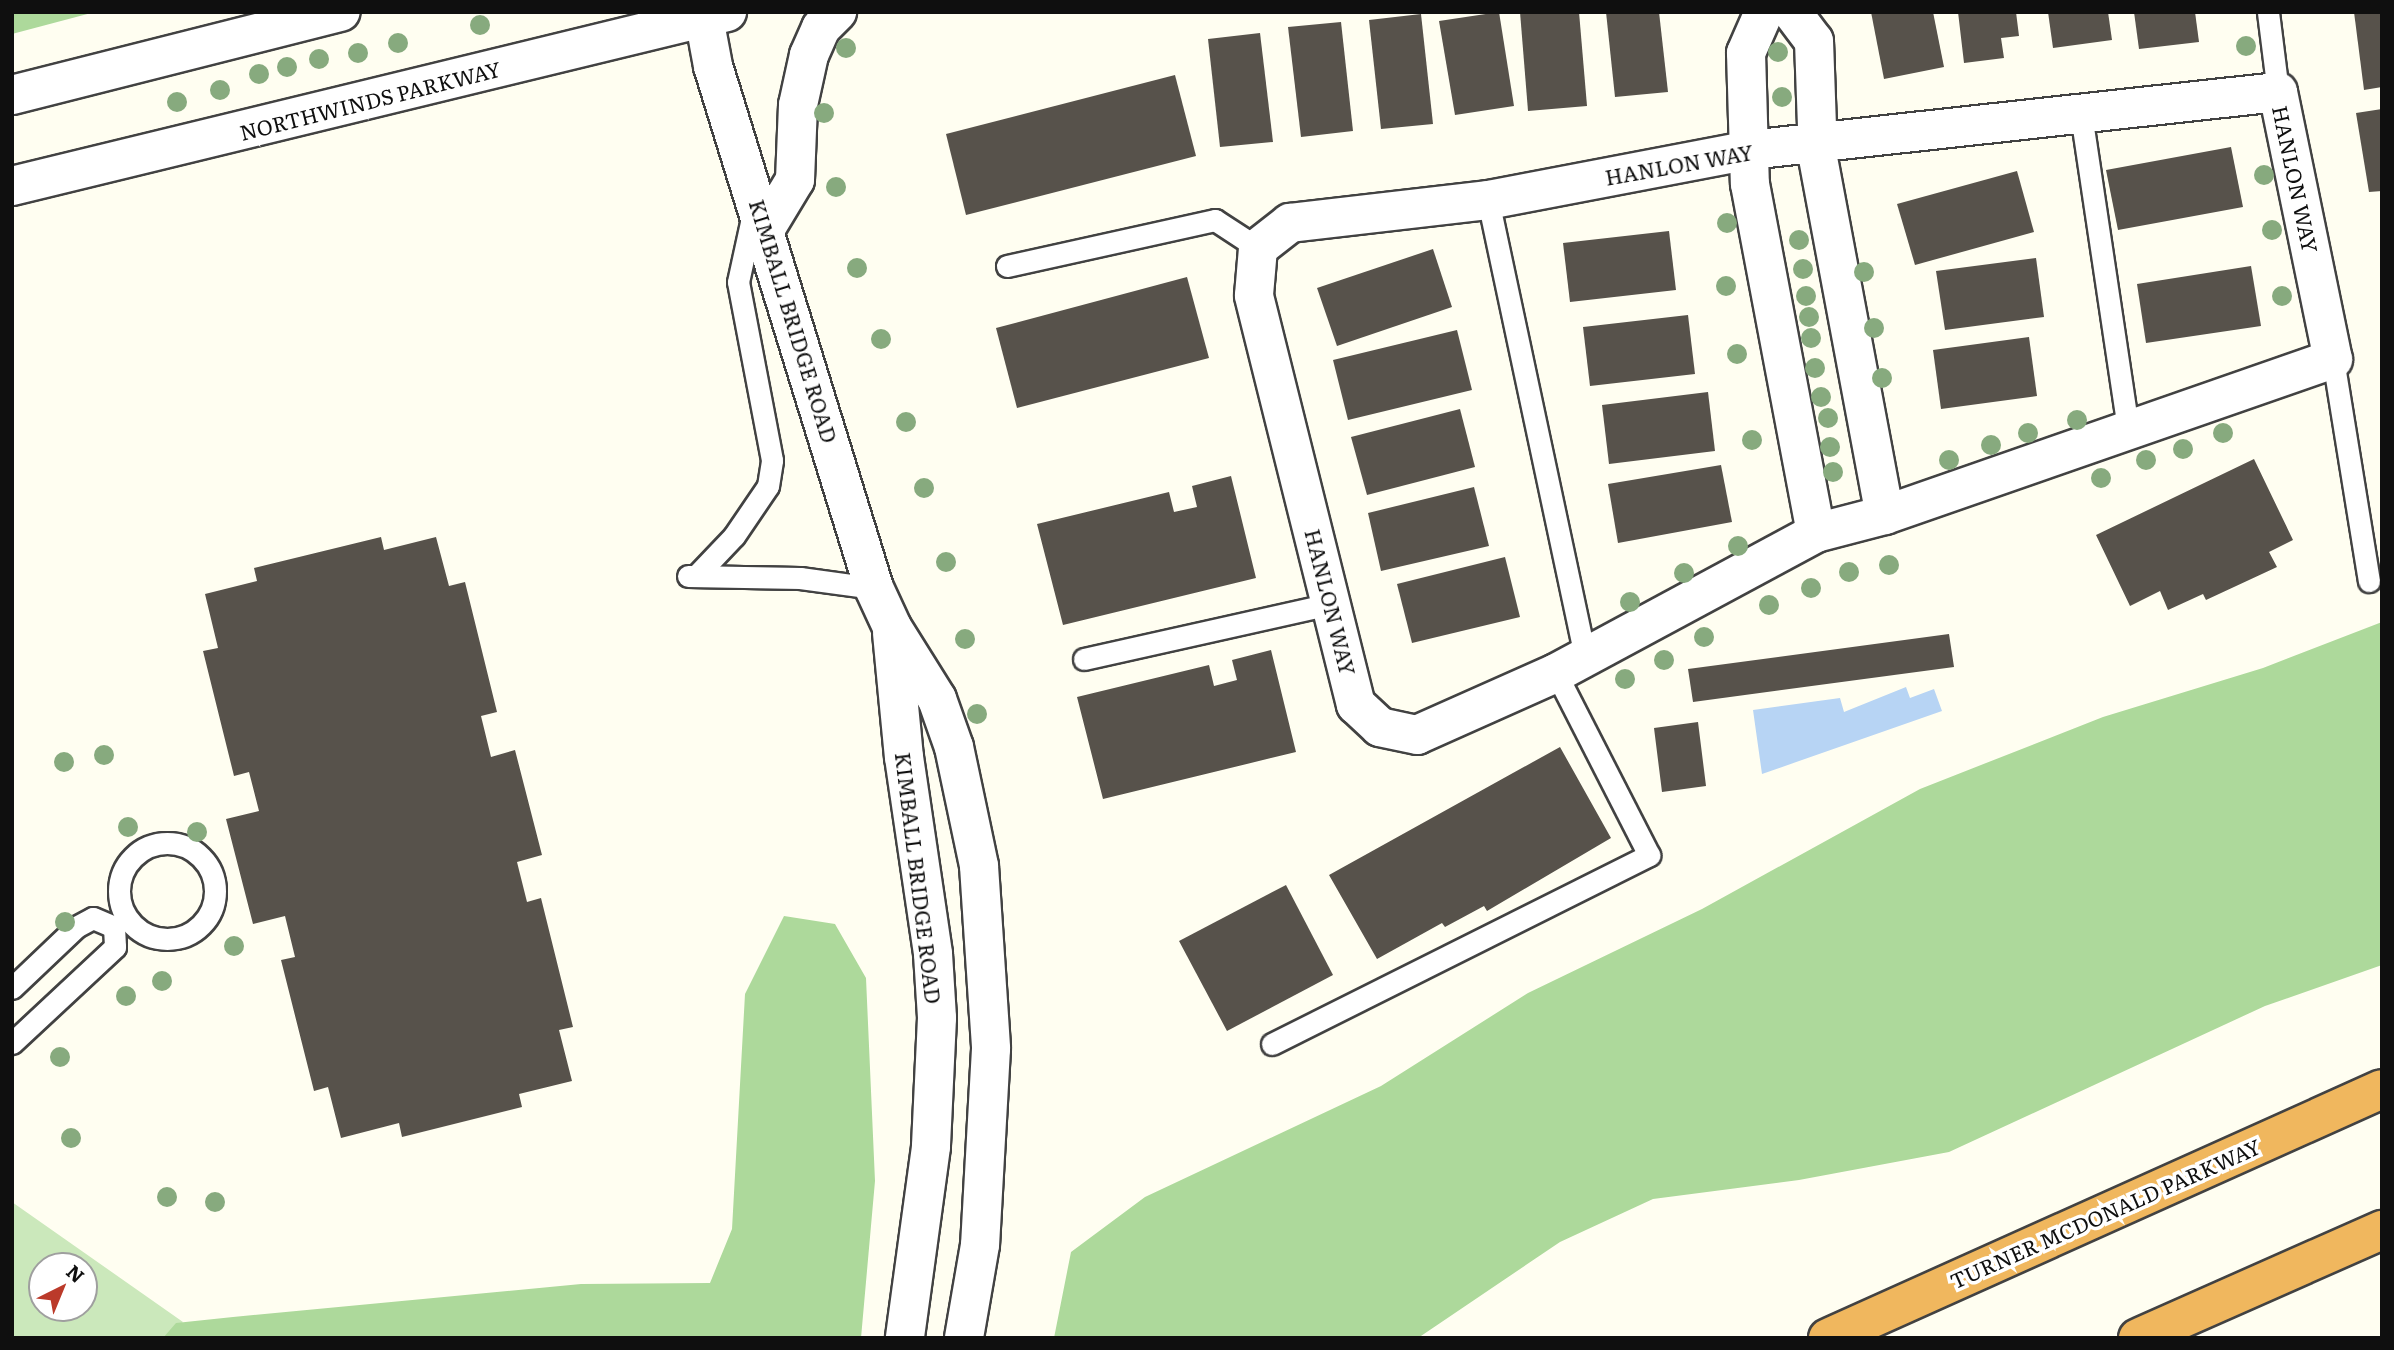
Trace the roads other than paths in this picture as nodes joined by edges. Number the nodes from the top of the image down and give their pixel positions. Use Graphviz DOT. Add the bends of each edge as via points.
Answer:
graph roads {
  1 [pos="341,12"];
  2 [pos="837,12"];
  3 [pos="1764,12"];
  4 [pos="1792,12"];
  5 [pos="2267,12"];
  6 [pos="711,14"];
  7 [pos="2278,92"];
  8 [pos="12,95"];
  9 [pos="2081,114"];
  10 [pos="1818,144"];
  11 [pos="1749,150"];
  12 [pos="12,186"];
  13 [pos="1488,200"];
  14 [pos="761,213"];
  15 [pos="1258,248"];
  16 [pos="1007,266"];
  17 [pos="2333,359"];
  18 [pos="2128,430"];
  19 [pos="1885,515"];
  20 [pos="1816,533"];
  21 [pos="2370,581"];
  22 [pos="874,589"];
  23 [pos="1331,604"];
  24 [pos="892,627"];
  25 [pos="1084,659"];
  26 [pos="1570,665"];
  27 [pos="120,921"];
  28 [pos="12,988"];
  29 [pos="12,1043"];
  30 [pos="1272,1044"];
  31 [pos="2382,1089"];
  32 [pos="2382,1230"];
  33 [pos="905,1338"];
  34 [pos="964,1338"];
  35 [pos="1828,1338"];
  36 [pos="2138,1338"];
  1 -- 8 [label="street"];
  2 -- 14 [label="street" via="821,28 809,55 798,105 795,180"];
  3 -- 11 [label="street" via="1746,53"];
  4 -- 10 [label="street" via="1814,41"];
  5 -- 7 [label="lane"];
  6 -- 12 [label="street, NORTHWINDS PARKWAY"];
  6 -- 14 [label="street, KIMBALL BRIDGE ROAD" via="712,66"];
  7 -- 9 [label="street, HANLON WAY"];
  7 -- 17 [label="street, HANLON WAY"];
  9 -- 10 [label="street, HANLON WAY"];
  9 -- 18 [label="lane"];
  10 -- 11 [label="street, HANLON WAY"];
  10 -- 19 [label="street"];
  11 -- 13 [label="street, HANLON WAY"];
  11 -- 20 [label="street" via="1750,184"];
  13 -- 15 [label="street, HANLON WAY" via="1290,223"];
  13 -- 26 [label="lane"];
  14 -- 22 [label="street, KIMBALL BRIDGE ROAD"];
  14 -- 22 [label="lane" via="738,282 772,460 768,486 734,536 689,576 800,578"];
  15 -- 16 [label="lane" via="1215,220"];
  15 -- 23 [label="street, HANLON WAY" via="1254,295"];
  17 -- 18 [label="street, HANLON WAY"];
  17 -- 21 [label="lane"];
  18 -- 19 [label="street, HANLON WAY"];
  19 -- 20 [label="street, HANLON WAY"];
  20 -- 26 [label="street, HANLON WAY"];
  22 -- 24 [label="street, KIMBALL BRIDGE ROAD"];
  23 -- 25 [label="lane"];
  23 -- 26 [label="street, HANLON WAY" via="1356,705 1380,727 1417,735"];
  24 -- 33 [label="street, KIMBALL BRIDGE ROAD" via="937,1018 931,1147"];
  24 -- 34 [label="street, KIMBALL BRIDGE ROAD" via="937,699 954,747 979,866 991,1049 980,1245"];
  26 -- 30 [label="lane" via="1649,855"];
  27 -- 27 [label="lane" via="161,939 194,932 214,906 212,872 203,858 173,843 141,850 121,877"];
  27 -- 28 [label="lane" via="93,918 76,927"];
  27 -- 29 [label="lane" via="115,947"];
  31 -- 35 [label="highway, TURNER MCDONALD PARKWAY"];
  32 -- 36 [label="highway"];
}
